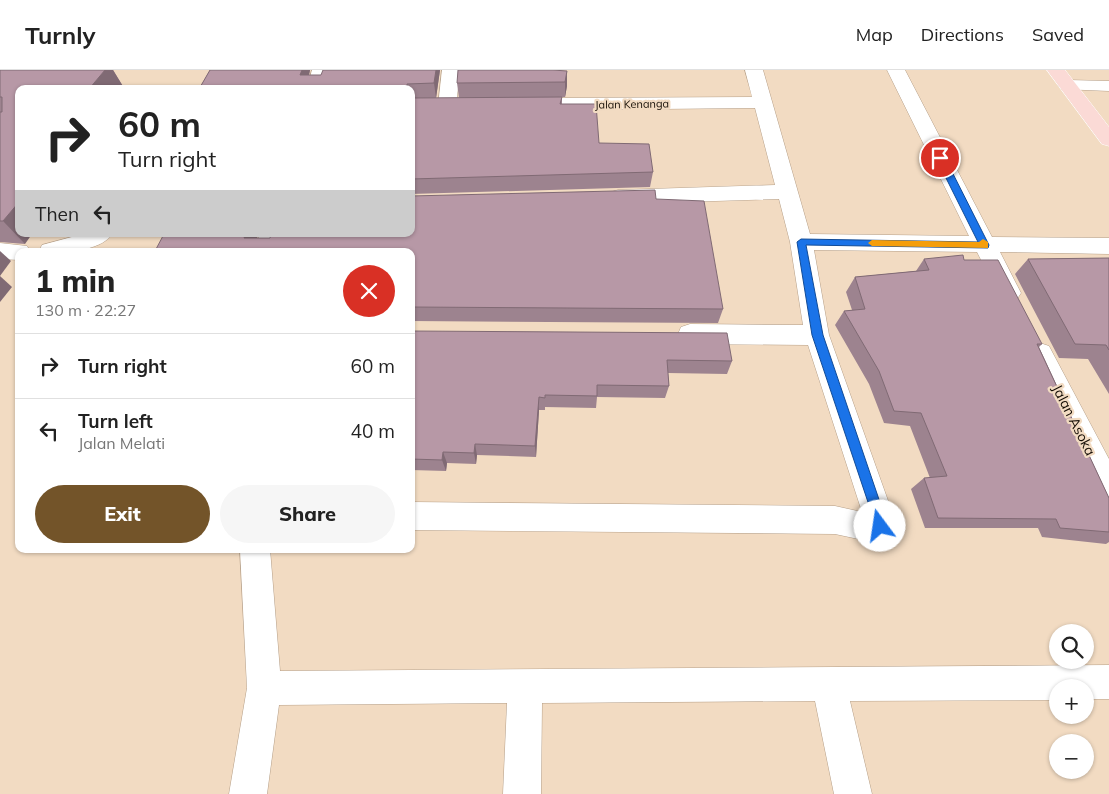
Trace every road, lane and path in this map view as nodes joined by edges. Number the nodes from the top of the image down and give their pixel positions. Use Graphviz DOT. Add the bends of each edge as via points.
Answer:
graph roads {
  1 [pos="321,70"];
  2 [pos="450,70"];
  3 [pos="754,70"];
  4 [pos="896,70"];
  5 [pos="1061,77"];
  6 [pos="317,85"];
  7 [pos="1109,86"];
  8 [pos="763,102"];
  9 [pos="467,105"];
  10 [pos="546,105"];
  11 [pos="1109,140"];
  12 [pos="788,192"];
  13 [pos="599,198"];
  14 [pos="95,237"];
  15 [pos="801,242"];
  16 [pos="984,245"];
  17 [pos="1109,246"];
  18 [pos="60,248"];
  19 [pos="0,251"];
  20 [pos="15,252"];
  21 [pos="669,334"];
  22 [pos="818,335"];
  23 [pos="1109,488"];
  24 [pos="415,516"];
  25 [pos="255,553"];
  26 [pos="1109,682"];
  27 [pos="829,684"];
  28 [pos="525,686"];
  29 [pos="264,688"];
  30 [pos="248,794"];
  31 [pos="522,794"];
  32 [pos="853,794"];
  1 -- 6 [label="street"];
  2 -- 9 [label="street" via="438,106"];
  3 -- 8 [label="street"];
  4 -- 16 [label="street, Jalan Asoka"];
  5 -- 7 [label="street"];
  5 -- 11 [label="main road"];
  8 -- 10 [label="street, Jalan Kenanga"];
  8 -- 12 [label="street"];
  12 -- 13 [label="street"];
  12 -- 15 [label="street"];
  14 -- 18 [label="street"];
  15 -- 16 [label="street"];
  15 -- 22 [label="street"];
  16 -- 17 [label="street"];
  16 -- 23 [label="street, Jalan Asoka"];
  19 -- 20 [label="street"];
  21 -- 22 [label="street"];
  22 -- 24 [label="street" via="881,523 877,529 835,520"];
  25 -- 29 [label="street"];
  26 -- 27 [label="street"];
  27 -- 28 [label="street"];
  27 -- 32 [label="street"];
  28 -- 29 [label="street"];
  28 -- 31 [label="street"];
  29 -- 30 [label="street"];
}
